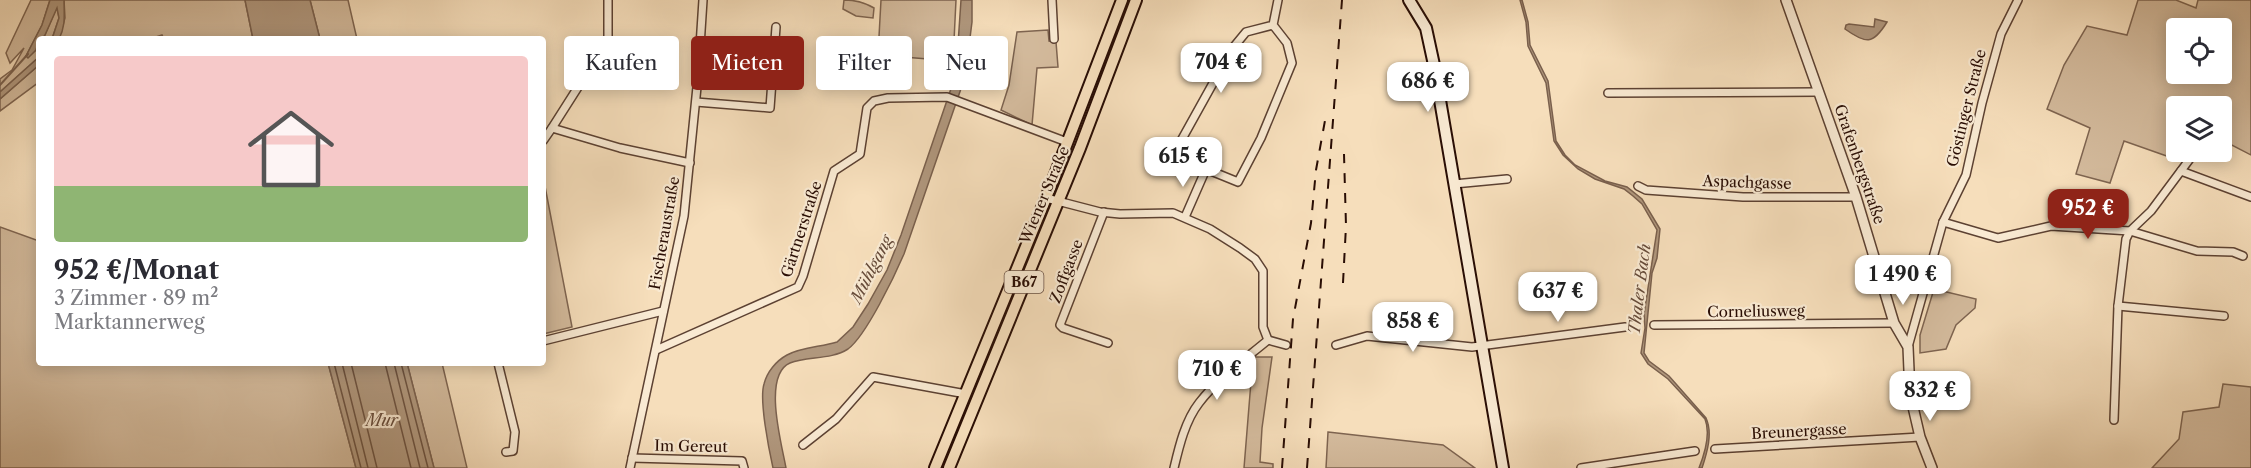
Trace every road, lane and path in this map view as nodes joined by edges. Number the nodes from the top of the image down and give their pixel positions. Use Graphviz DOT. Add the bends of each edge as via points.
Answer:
graph roads {
  1 [pos="608,0"];
  2 [pos="703,0"];
  3 [pos="1052,0"];
  4 [pos="1122,0"];
  5 [pos="1136,0"];
  6 [pos="1278,0"];
  7 [pos="1409,0"];
  8 [pos="1786,0"];
  9 [pos="2018,0"];
  10 [pos="1273,25"];
  11 [pos="776,27"];
  12 [pos="1054,39"];
  13 [pos="1819,92"];
  14 [pos="1608,93"];
  15 [pos="696,102"];
  16 [pos="552,128"];
  17 [pos="546,137"];
  18 [pos="1067,142"];
  19 [pos="2187,162"];
  20 [pos="690,163"];
  21 [pos="1206,169"];
  22 [pos="2181,171"];
  23 [pos="1507,179"];
  24 [pos="1454,184"];
  25 [pos="1638,186"];
  26 [pos="1856,197"];
  27 [pos="2251,197"];
  28 [pos="1046,198"];
  29 [pos="1058,202"];
  30 [pos="1104,212"];
  31 [pos="1185,217"];
  32 [pos="1943,222"];
  33 [pos="2130,231"];
  34 [pos="2243,256"];
  35 [pos="2118,306"];
  36 [pos="663,311"];
  37 [pos="2224,316"];
  38 [pos="1894,323"];
  39 [pos="1654,326"];
  40 [pos="1624,327"];
  41 [pos="546,340"];
  42 [pos="1268,340"];
  43 [pos="1108,343"];
  44 [pos="1286,345"];
  45 [pos="1336,345"];
  46 [pos="1481,345"];
  47 [pos="1908,346"];
  48 [pos="656,350"];
  49 [pos="499,366"];
  50 [pos="966,394"];
  51 [pos="2114,420"];
  52 [pos="1920,437"];
  53 [pos="803,446"];
  54 [pos="1715,449"];
  55 [pos="1695,451"];
  56 [pos="506,452"];
  57 [pos="632,458"];
  58 [pos="630,468"];
  59 [pos="744,468"];
  60 [pos="935,468"];
  61 [pos="949,468"];
  62 [pos="1174,468"];
  63 [pos="1503,468"];
  64 [pos="1581,468"];
  65 [pos="1932,468"];
  1 -- 16 [label="street" via="608,40"];
  2 -- 15 [label="street, Fischeraustraße"];
  3 -- 12 [label="street"];
  4 -- 18 [label="main road, Wiener Straße / B67"];
  5 -- 29 [label="main road, Wiener Straße / B67"];
  6 -- 10 [label="street"];
  7 -- 24 [label="main road" via="1426,28"];
  8 -- 13 [label="street, Grafenbergstraße"];
  9 -- 32 [label="street, Göstinger Straße" via="2001,34 1966,175"];
  10 -- 21 [label="street" via="1246,32 1232,49 1177,148"];
  10 -- 21 [label="street" via="1287,43 1292,63 1261,138 1238,182"];
  11 -- 15 [label="street" via="770,108"];
  13 -- 14 [label="street, Grafenbergstraße"];
  13 -- 26 [label="street, Grafenbergstraße"];
  15 -- 20 [label="street, Fischeraustraße"];
  16 -- 17 [label="street"];
  16 -- 20 [label="street"];
  18 -- 28 [label="main road, Wiener Straße / B67"];
  18 -- 48 [label="street, Gärtnerstraße" via="947,97 874,101 866,116 860,154 831,177 798,287"];
  19 -- 22 [label="street"];
  20 -- 36 [label="street, Fischeraustraße" via="684,216"];
  21 -- 31 [label="street"];
  22 -- 27 [label="street"];
  22 -- 33 [label="street" via="2151,211"];
  23 -- 24 [label="street"];
  24 -- 46 [label="main road"];
  25 -- 26 [label="street, Aspachgasse" via="1646,190 1743,197"];
  26 -- 38 [label="street, Grafenbergstraße"];
  28 -- 29 [label="street"];
  28 -- 50 [label="main road, Wiener Straße / B67"];
  29 -- 30 [label="street"];
  29 -- 61 [label="main road, Wiener Straße / B67"];
  30 -- 31 [label="street" via="1173,213"];
  30 -- 43 [label="street, Zoffgasse" via="1060,325"];
  31 -- 42 [label="street" via="1255,259 1263,271 1263,327"];
  32 -- 33 [label="street" via="1998,238 2051,226"];
  32 -- 47 [label="street, Göstinger Straße"];
  33 -- 34 [label="street" via="2197,251"];
  33 -- 35 [label="street"];
  35 -- 37 [label="street"];
  35 -- 51 [label="street"];
  36 -- 41 [label="street"];
  36 -- 48 [label="street, Fischeraustraße"];
  38 -- 39 [label="street, Corneliusweg"];
  38 -- 47 [label="street, Grafenbergstraße"];
  40 -- 46 [label="street"];
  42 -- 44 [label="street"];
  42 -- 62 [label="street" via="1223,376 1198,404 1180,442"];
  45 -- 46 [label="street" via="1367,336"];
  46 -- 63 [label="main road"];
  47 -- 52 [label="street, Göstinger Straße" via="1910,394"];
  48 -- 57 [label="street, Fischeraustraße"];
  49 -- 56 [label="street" via="515,432 513,451"];
  50 -- 53 [label="street" via="870,375 836,418"];
  50 -- 60 [label="main road, Wiener Straße / B67"];
  52 -- 54 [label="street, Breunergasse"];
  52 -- 65 [label="street, Göstinger Straße"];
  55 -- 64 [label="street"];
  57 -- 58 [label="street, Fischeraustraße"];
  57 -- 59 [label="street, Im Gereut" via="742,461"];
}
